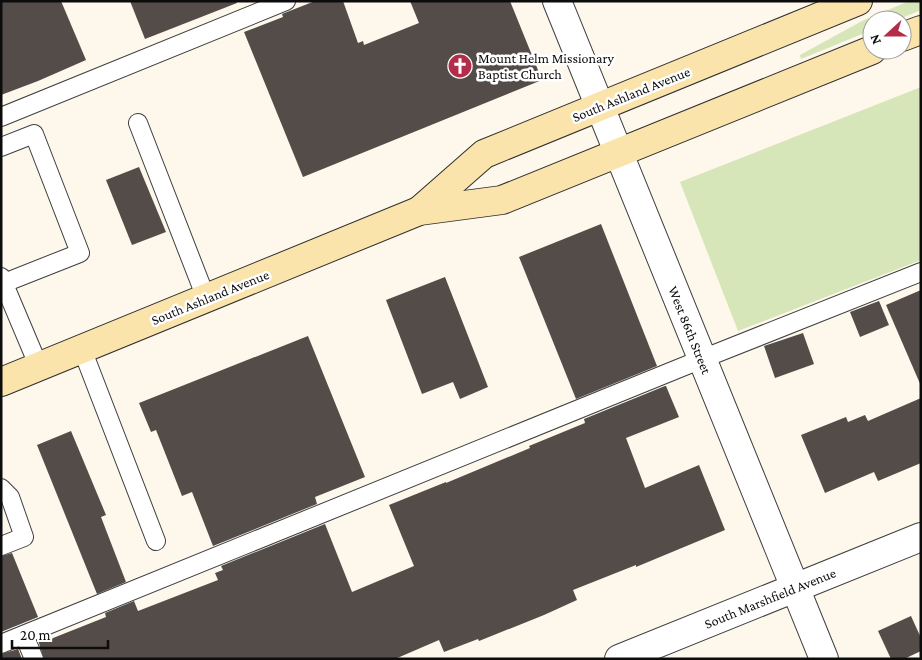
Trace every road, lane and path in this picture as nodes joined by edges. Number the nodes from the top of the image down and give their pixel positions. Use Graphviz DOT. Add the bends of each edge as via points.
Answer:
graph roads {
  1 [pos="286,1"];
  2 [pos="557,1"];
  3 [pos="858,1"];
  4 [pos="862,54"];
  5 [pos="600,106"];
  6 [pos="1,117"];
  7 [pos="138,123"];
  8 [pos="1,147"];
  9 [pos="618,153"];
  10 [pos="419,211"];
  11 [pos="921,272"];
  12 [pos="2,280"];
  13 [pos="206,298"];
  14 [pos="82,349"];
  15 [pos="702,359"];
  16 [pos="39,367"];
  17 [pos="1,382"];
  18 [pos="1,488"];
  19 [pos="921,537"];
  20 [pos="156,541"];
  21 [pos="1,546"];
  22 [pos="795,588"];
  23 [pos="24,635"];
  24 [pos="1,644"];
  25 [pos="34,659"];
  26 [pos="619,659"];
  27 [pos="824,659"];
  1 -- 6 [label="lane"];
  2 -- 5 [label="street, West 86th Street"];
  3 -- 5 [label="main road, South Ashland Avenue"];
  4 -- 9 [label="main road, South Ashland Avenue"];
  5 -- 9 [label="street, West 86th Street"];
  5 -- 10 [label="main road, South Ashland Avenue" via="484,154"];
  7 -- 13 [label="lane"];
  8 -- 12 [label="lane" via="34,134 80,253"];
  9 -- 10 [label="main road, South Ashland Avenue" via="502,200"];
  9 -- 15 [label="street, West 86th Street"];
  10 -- 13 [label="main road, South Ashland Avenue"];
  11 -- 15 [label="lane"];
  12 -- 16 [label="lane"];
  13 -- 14 [label="main road, South Ashland Avenue"];
  14 -- 16 [label="main road, South Ashland Avenue"];
  14 -- 20 [label="lane"];
  15 -- 22 [label="street, West 86th Street"];
  15 -- 23 [label="lane"];
  16 -- 17 [label="main road, South Ashland Avenue"];
  18 -- 21 [label="lane" via="10,497 24,537"];
  19 -- 22 [label="street, South Marshfield Avenue"];
  22 -- 26 [label="street, South Marshfield Avenue"];
  22 -- 27 [label="street, West 86th Street"];
  23 -- 24 [label="lane"];
  23 -- 25 [label="lane"];
}
